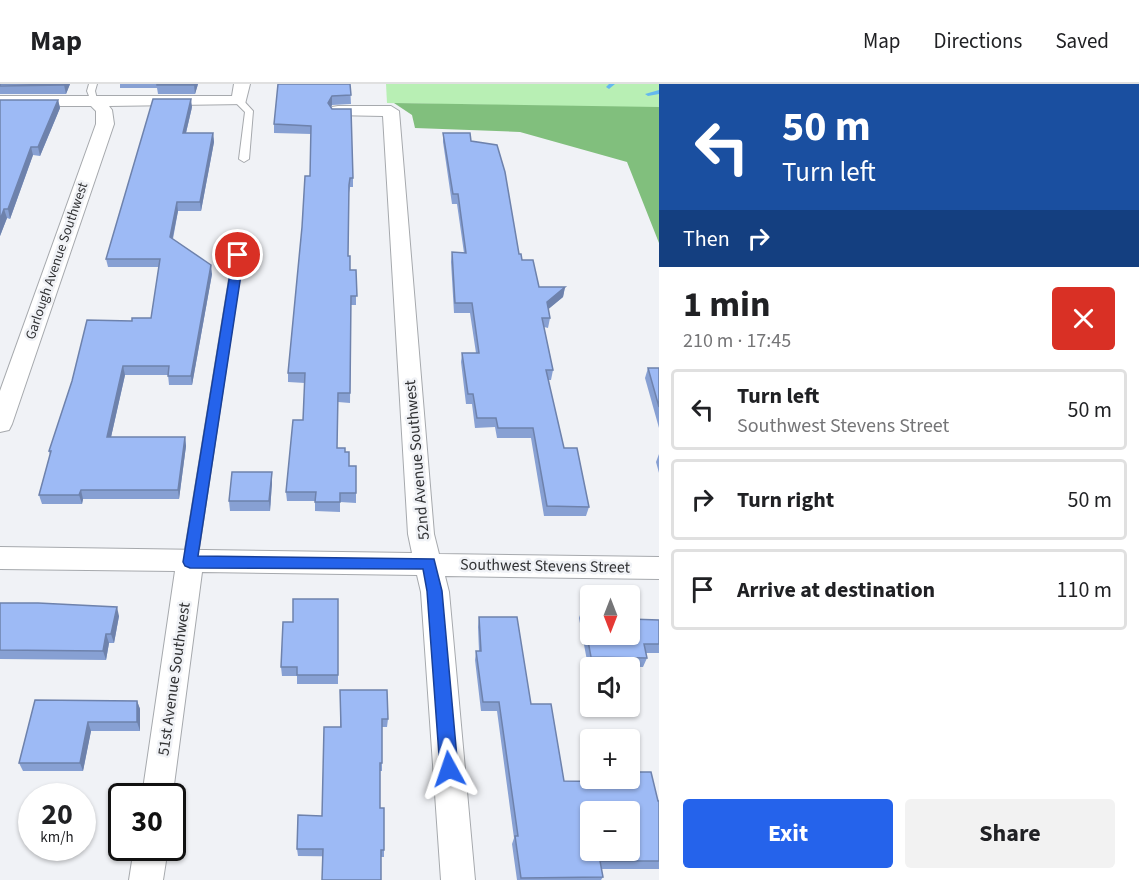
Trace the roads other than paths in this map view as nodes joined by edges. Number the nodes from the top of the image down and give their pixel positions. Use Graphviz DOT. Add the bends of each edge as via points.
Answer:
graph roads {
  1 [pos="242,84"];
  2 [pos="94,92"];
  3 [pos="0,100"];
  4 [pos="239,101"];
  5 [pos="338,111"];
  6 [pos="243,159"];
  7 [pos="238,255"];
  8 [pos="0,424"];
  9 [pos="0,558"];
  10 [pos="190,562"];
  11 [pos="429,563"];
  12 [pos="659,568"];
  13 [pos="160,783"];
  14 [pos="149,861"];
  15 [pos="146,880"];
  16 [pos="458,880"];
  1 -- 4 [label="street"];
  2 -- 3 [label="street"];
  2 -- 4 [label="street"];
  2 -- 8 [label="street, Garlough Avenue Southwest" via="104,110 105,124"];
  4 -- 6 [label="lane" via="249,111"];
  5 -- 11 [label="street, 52nd Avenue Southwest" via="391,111 421,534"];
  7 -- 10 [label="lane"];
  9 -- 10 [label="street, Southwest Stevens Street"];
  10 -- 11 [label="street, Southwest Stevens Street"];
  10 -- 13 [label="street, 51st Avenue Southwest"];
  11 -- 12 [label="street, Southwest Stevens Street"];
  11 -- 16 [label="street, 52nd Avenue Southwest" via="436,603"];
  14 -- 15 [label="street"];
}
